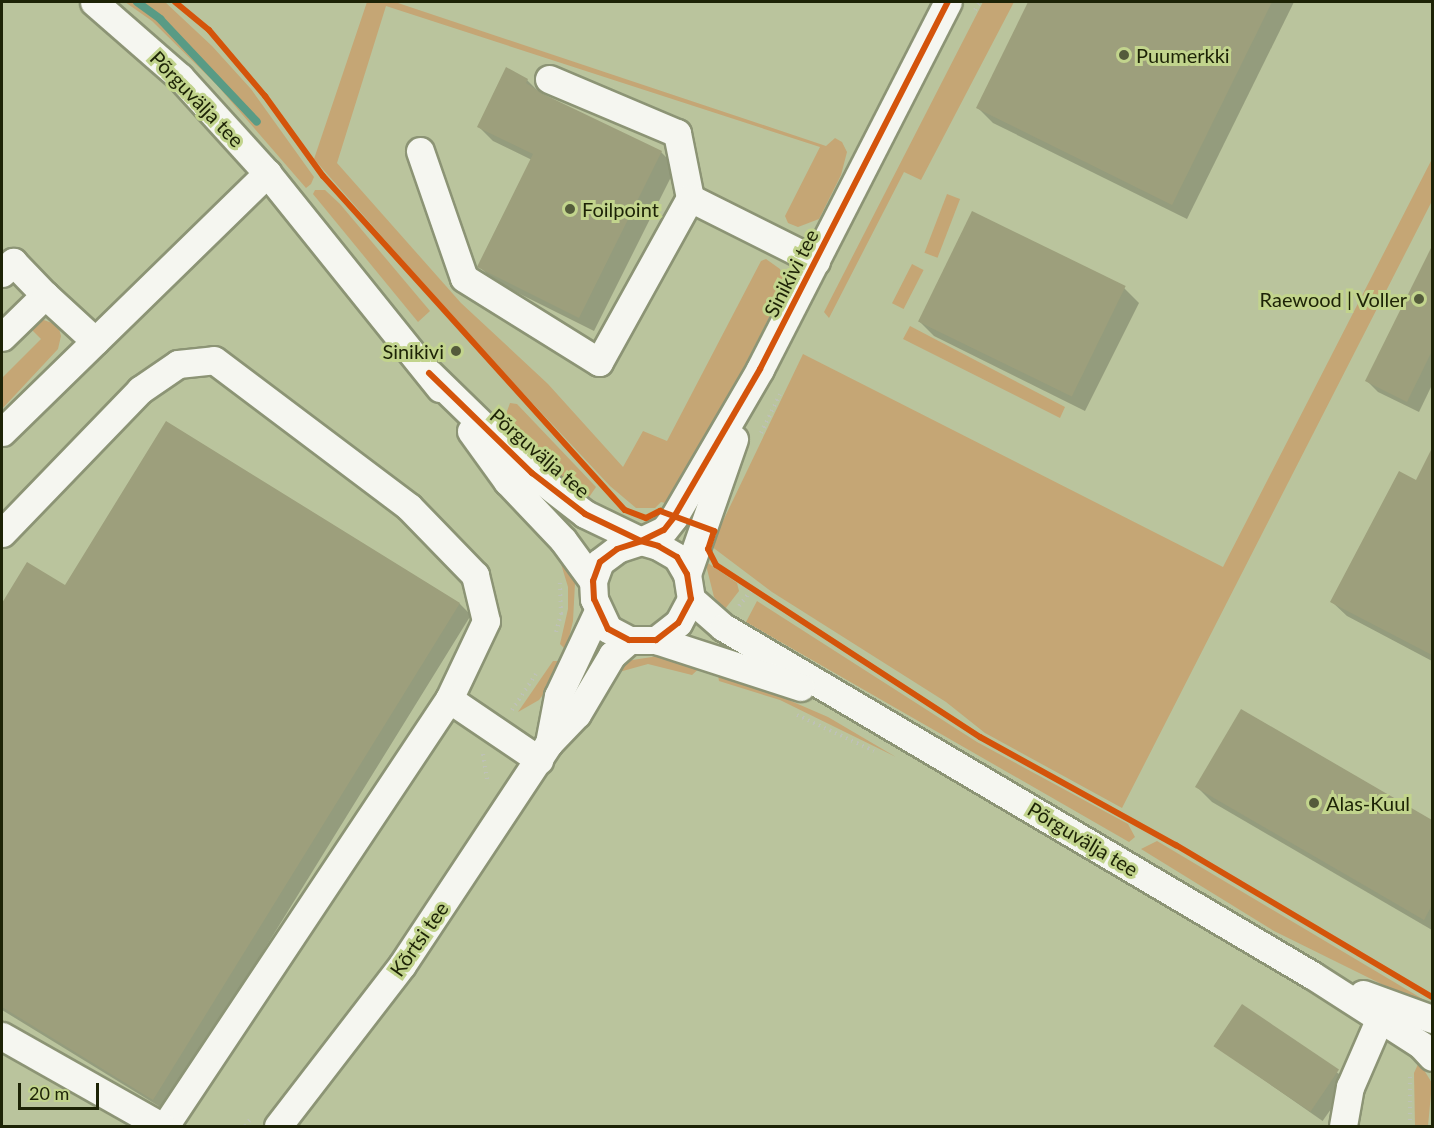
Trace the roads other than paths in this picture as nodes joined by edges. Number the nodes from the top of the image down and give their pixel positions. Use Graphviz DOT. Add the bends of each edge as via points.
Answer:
graph roads {
  1 [pos="94,2"];
  2 [pos="948,2"];
  3 [pos="549,79"];
  4 [pos="420,151"];
  5 [pos="267,173"];
  6 [pos="690,198"];
  7 [pos="816,261"];
  8 [pos="2,273"];
  9 [pos="45,295"];
  10 [pos="2,337"];
  11 [pos="95,341"];
  12 [pos="760,369"];
  13 [pos="429,373"];
  14 [pos="2,432"];
  15 [pos="2,533"];
  16 [pos="641,541"];
  17 [pos="593,581"];
  18 [pos="689,586"];
  19 [pos="597,613"];
  20 [pos="629,640"];
  21 [pos="656,640"];
  22 [pos="449,699"];
  23 [pos="853,705"];
  24 [pos="544,752"];
  25 [pos="1312,975"];
  26 [pos="1380,1018"];
  27 [pos="1432,1019"];
  28 [pos="2,1036"];
  29 [pos="1432,1057"];
  30 [pos="268,1117"];
  31 [pos="163,1126"];
  32 [pos="1343,1126"];
  1 -- 5 [label="street, Põrguvälja tee" via="180,77"];
  2 -- 7 [label="street, Sinikivi tee"];
  3 -- 6 [label="street" via="677,133"];
  4 -- 6 [label="street" via="464,278 598,362"];
  5 -- 11 [label="street"];
  5 -- 13 [label="street, Põrguvälja tee"];
  6 -- 7 [label="street"];
  7 -- 12 [label="street, Sinikivi tee"];
  8 -- 9 [label="street" via="13,262"];
  9 -- 10 [label="street"];
  9 -- 11 [label="street"];
  11 -- 14 [label="street"];
  12 -- 16 [label="street, Sinikivi tee" via="674,517 664,530"];
  12 -- 18 [label="street, Sinikivi tee"];
  13 -- 16 [label="street, Põrguvälja tee" via="532,473 585,514"];
  13 -- 17 [label="street, Põrguvälja tee" via="507,481 563,540"];
  15 -- 22 [label="street" via="140,390 178,364 214,360 409,507 475,575 486,621"];
  16 -- 17 [label="street" via="617,549 600,562"];
  16 -- 18 [label="street" via="677,557"];
  17 -- 19 [label="street"];
  18 -- 21 [label="street" via="678,623"];
  18 -- 23 [label="street, Põrguvälja tee" via="723,627"];
  19 -- 20 [label="street" via="608,629"];
  19 -- 24 [label="street, Kõrtsi tee" via="558,696"];
  20 -- 21 [label="street"];
  20 -- 24 [label="street, Kõrtsi tee" via="612,655 577,714"];
  21 -- 23 [label="street, Põrguvälja tee"];
  22 -- 24 [label="street" via="496,734"];
  22 -- 31 [label="street"];
  23 -- 25 [label="street, Põrguvälja tee"];
  24 -- 30 [label="street, Kõrtsi tee" via="402,965"];
  25 -- 26 [label="street, Põrguvälja tee"];
  25 -- 27 [label="street, Põrguvälja tee"];
  26 -- 29 [label="street, Põrguvälja tee"];
  26 -- 32 [label="street" via="1350,1087"];
  28 -- 31 [label="street"];
}
